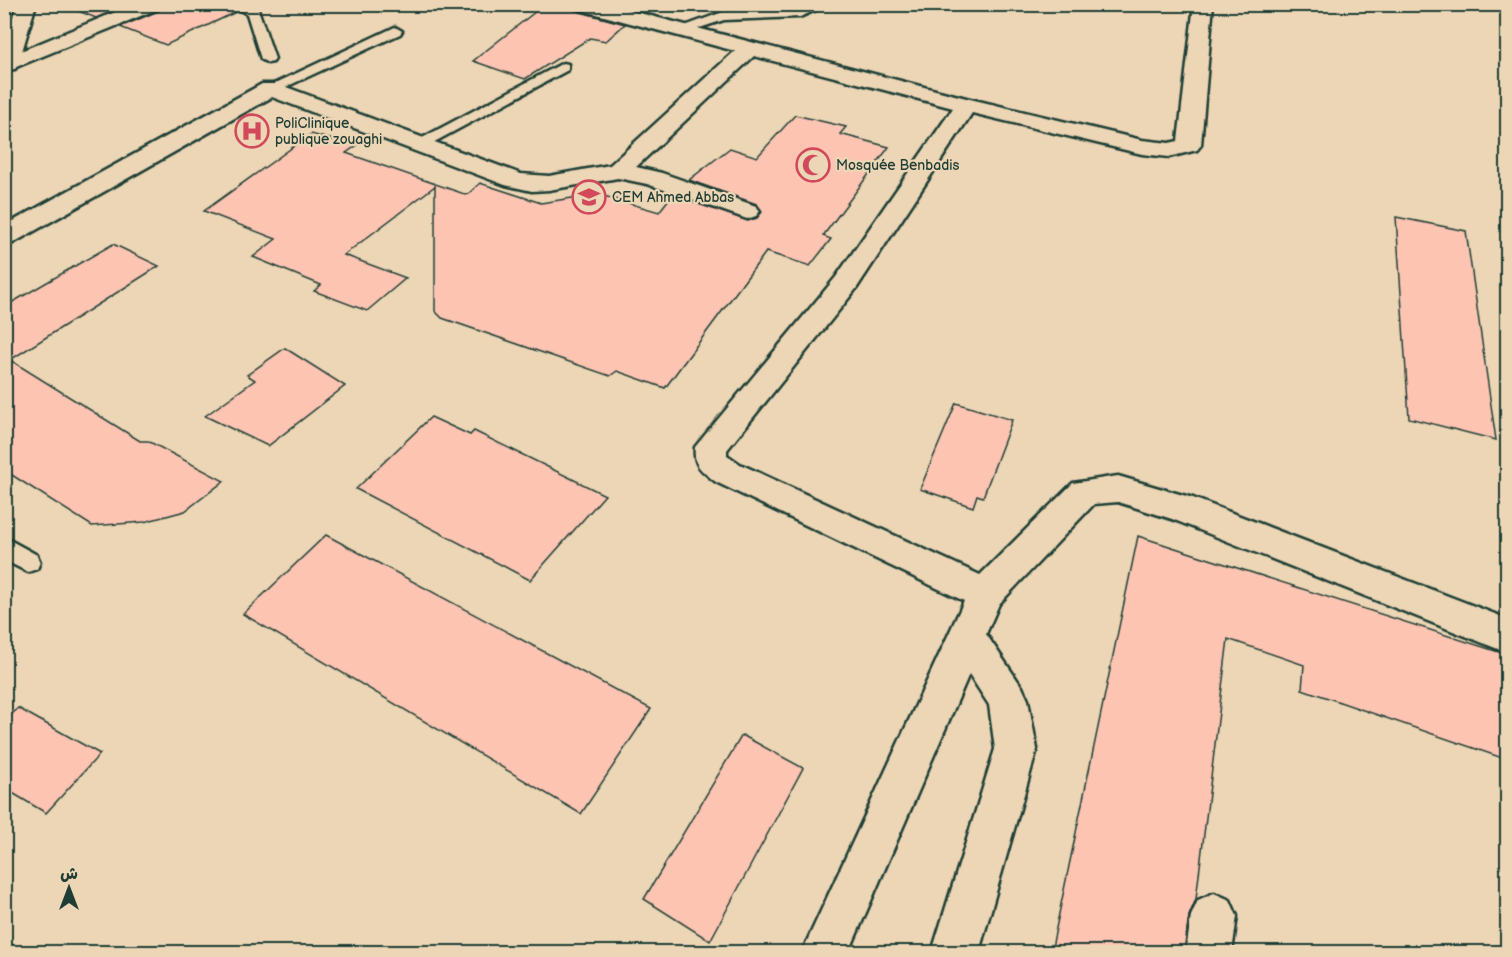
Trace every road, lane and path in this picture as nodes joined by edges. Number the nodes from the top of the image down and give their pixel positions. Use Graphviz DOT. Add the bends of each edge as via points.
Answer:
graph roads {
  1 [pos="27,4"];
  2 [pos="153,4"];
  3 [pos="236,4"];
  4 [pos="581,4"];
  5 [pos="824,4"];
  6 [pos="1204,4"];
  7 [pos="619,10"];
  8 [pos="681,30"];
  9 [pos="395,31"];
  10 [pos="749,49"];
  11 [pos="268,59"];
  12 [pos="6,66"];
  13 [pos="563,67"];
  14 [pos="270,89"];
  15 [pos="966,105"];
  16 [pos="418,144"];
  17 [pos="618,171"];
  18 [pos="747,211"];
  19 [pos="4,237"];
  20 [pos="4,547"];
  21 [pos="28,562"];
  22 [pos="985,594"];
  23 [pos="1508,636"];
  24 [pos="967,638"];
  25 [pos="825,952"];
  26 [pos="956,952"];
  1 -- 12 [label="street"];
  2 -- 12 [label="street"];
  3 -- 11 [label="lane" via="253,12"];
  4 -- 7 [label="street"];
  5 -- 8 [label="lane" via="800,13 723,16"];
  6 -- 15 [label="street" via="1189,145 1169,150 1142,147"];
  7 -- 8 [label="street"];
  8 -- 10 [label="street"];
  9 -- 14 [label="lane"];
  10 -- 15 [label="street"];
  10 -- 17 [label="street"];
  13 -- 16 [label="lane"];
  14 -- 16 [label="street"];
  14 -- 19 [label="street"];
  15 -- 22 [label="street" via="846,283 711,447 710,460"];
  16 -- 17 [label="street" via="532,184"];
  17 -- 18 [label="street" via="653,178"];
  20 -- 21 [label="lane"];
  22 -- 23 [label="street" via="1084,492 1118,489 1181,508"];
  22 -- 24 [label="street"];
  24 -- 25 [label="street"];
  24 -- 26 [label="street" via="1008,700 1016,749"];
}
